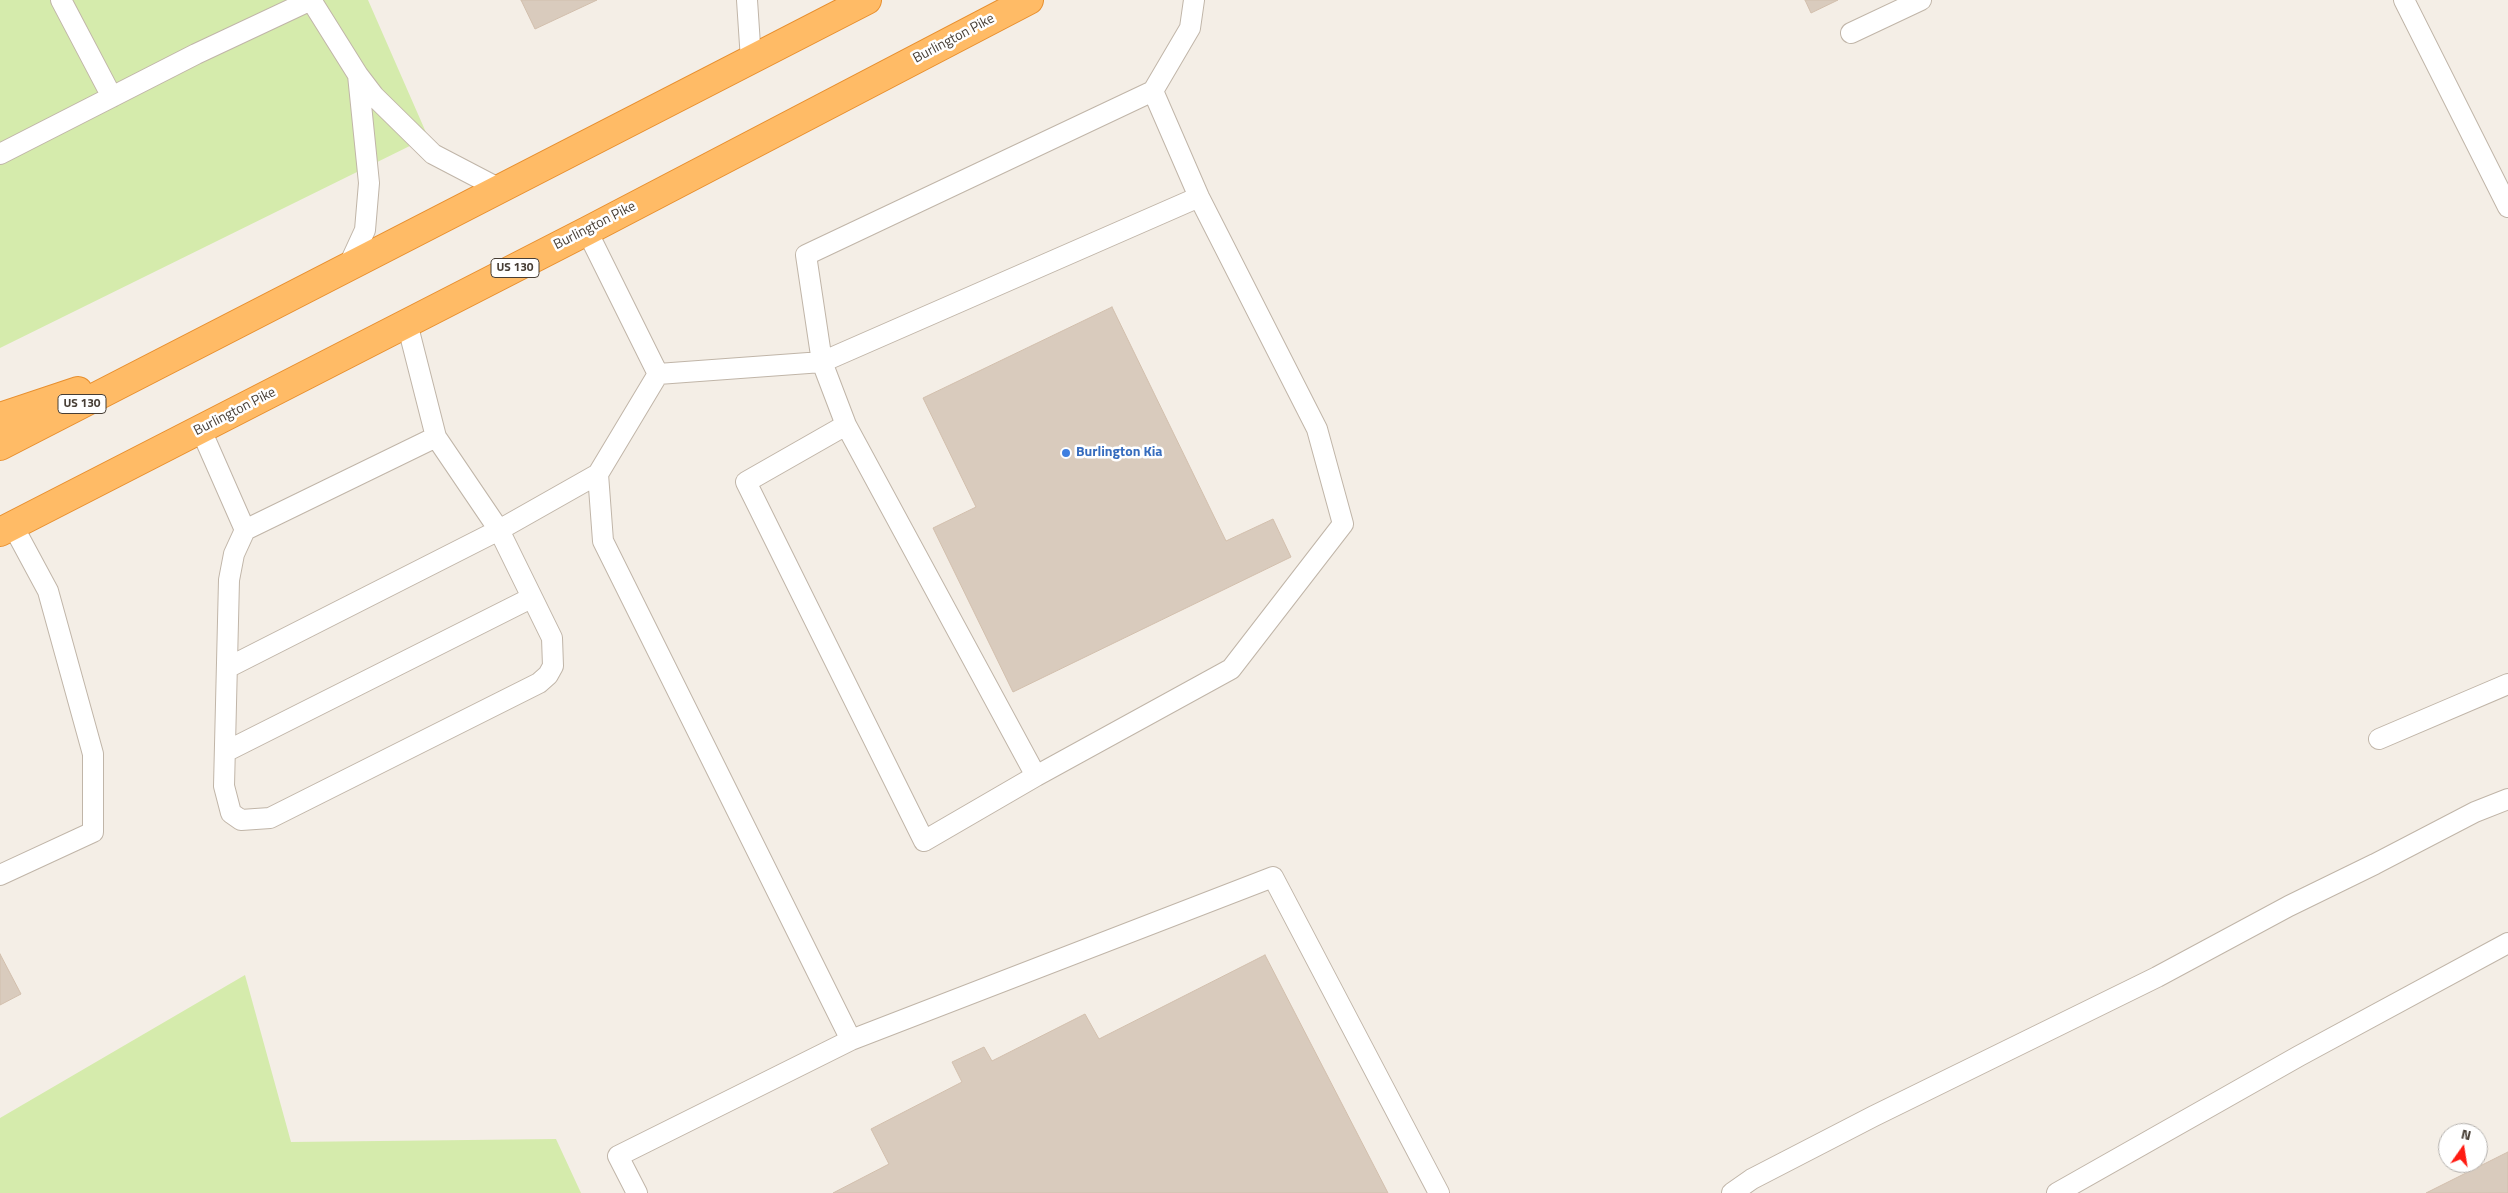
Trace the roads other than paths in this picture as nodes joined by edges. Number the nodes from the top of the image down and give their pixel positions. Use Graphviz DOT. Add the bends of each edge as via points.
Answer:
graph roads {
  1 [pos="61,0"];
  2 [pos="311,0"];
  3 [pos="747,0"];
  4 [pos="867,0"];
  5 [pos="1029,0"];
  6 [pos="1194,0"];
  7 [pos="1921,0"];
  8 [pos="2404,0"];
  9 [pos="1851,33"];
  10 [pos="751,60"];
  11 [pos="358,75"];
  12 [pos="1154,91"];
  13 [pos="112,97"];
  14 [pos="0,154"];
  15 [pos="500,189"];
  16 [pos="1199,197"];
  17 [pos="2508,208"];
  18 [pos="586,231"];
  19 [pos="348,267"];
  20 [pos="407,324"];
  21 [pos="164,362"];
  22 [pos="822,362"];
  23 [pos="658,374"];
  24 [pos="0,417"];
  25 [pos="846,425"];
  26 [pos="201,430"];
  27 [pos="436,437"];
  28 [pos="0,446"];
  29 [pos="598,474"];
  30 [pos="6,529"];
  31 [pos="246,530"];
  32 [pos="499,530"];
  33 [pos="531,598"];
  34 [pos="227,668"];
  35 [pos="2508,684"];
  36 [pos="2379,739"];
  37 [pos="225,752"];
  38 [pos="1036,776"];
  39 [pos="2508,798"];
  40 [pos="0,875"];
  41 [pos="2508,943"];
  42 [pos="851,1040"];
  43 [pos="637,1193"];
  44 [pos="1439,1193"];
  45 [pos="1732,1193"];
  46 [pos="2057,1193"];
  1 -- 13 [label="lane"];
  2 -- 11 [label="lane"];
  2 -- 13 [label="lane"];
  3 -- 10 [label="lane"];
  4 -- 10 [label="highway, US 130"];
  5 -- 18 [label="highway, Burlington Pike / US 130"];
  6 -- 12 [label="lane" via="1190,28"];
  7 -- 9 [label="lane"];
  8 -- 17 [label="lane"];
  10 -- 15 [label="highway, US 130"];
  11 -- 15 [label="lane" via="374,96 433,154"];
  11 -- 19 [label="lane" via="369,183 365,230"];
  12 -- 16 [label="lane"];
  12 -- 22 [label="lane" via="806,255"];
  13 -- 14 [label="lane"];
  15 -- 19 [label="highway, US 130"];
  16 -- 22 [label="lane"];
  16 -- 38 [label="lane" via="1317,429 1343,524 1231,669"];
  18 -- 20 [label="highway, Burlington Pike / US 130"];
  18 -- 23 [label="lane"];
  19 -- 21 [label="highway, US 130"];
  20 -- 26 [label="highway, Burlington Pike / US 130"];
  20 -- 27 [label="lane"];
  21 -- 24 [label="highway"];
  21 -- 28 [label="highway, US 130"];
  22 -- 23 [label="lane"];
  22 -- 25 [label="lane"];
  23 -- 29 [label="lane"];
  25 -- 38 [label="lane"];
  25 -- 38 [label="lane" via="746,482 924,841"];
  26 -- 30 [label="highway, Burlington Pike / US 130"];
  26 -- 31 [label="lane"];
  27 -- 31 [label="lane"];
  27 -- 32 [label="lane"];
  29 -- 32 [label="lane"];
  29 -- 42 [label="lane" via="603,541"];
  30 -- 40 [label="lane" via="48,591 93,754 93,832"];
  31 -- 34 [label="lane" via="234,554 228,580"];
  32 -- 33 [label="lane"];
  32 -- 34 [label="lane"];
  33 -- 37 [label="lane"];
  33 -- 37 [label="lane" via="552,638 554,652 553,666 539,683 270,818 241,820 231,813 224,786"];
  34 -- 37 [label="lane"];
  35 -- 36 [label="lane"];
  39 -- 45 [label="lane" via="2288,906 2157,977 1874,1116 1752,1179"];
  41 -- 46 [label="lane"];
  42 -- 43 [label="lane" via="618,1156"];
  42 -- 44 [label="lane" via="1273,877"];
}
